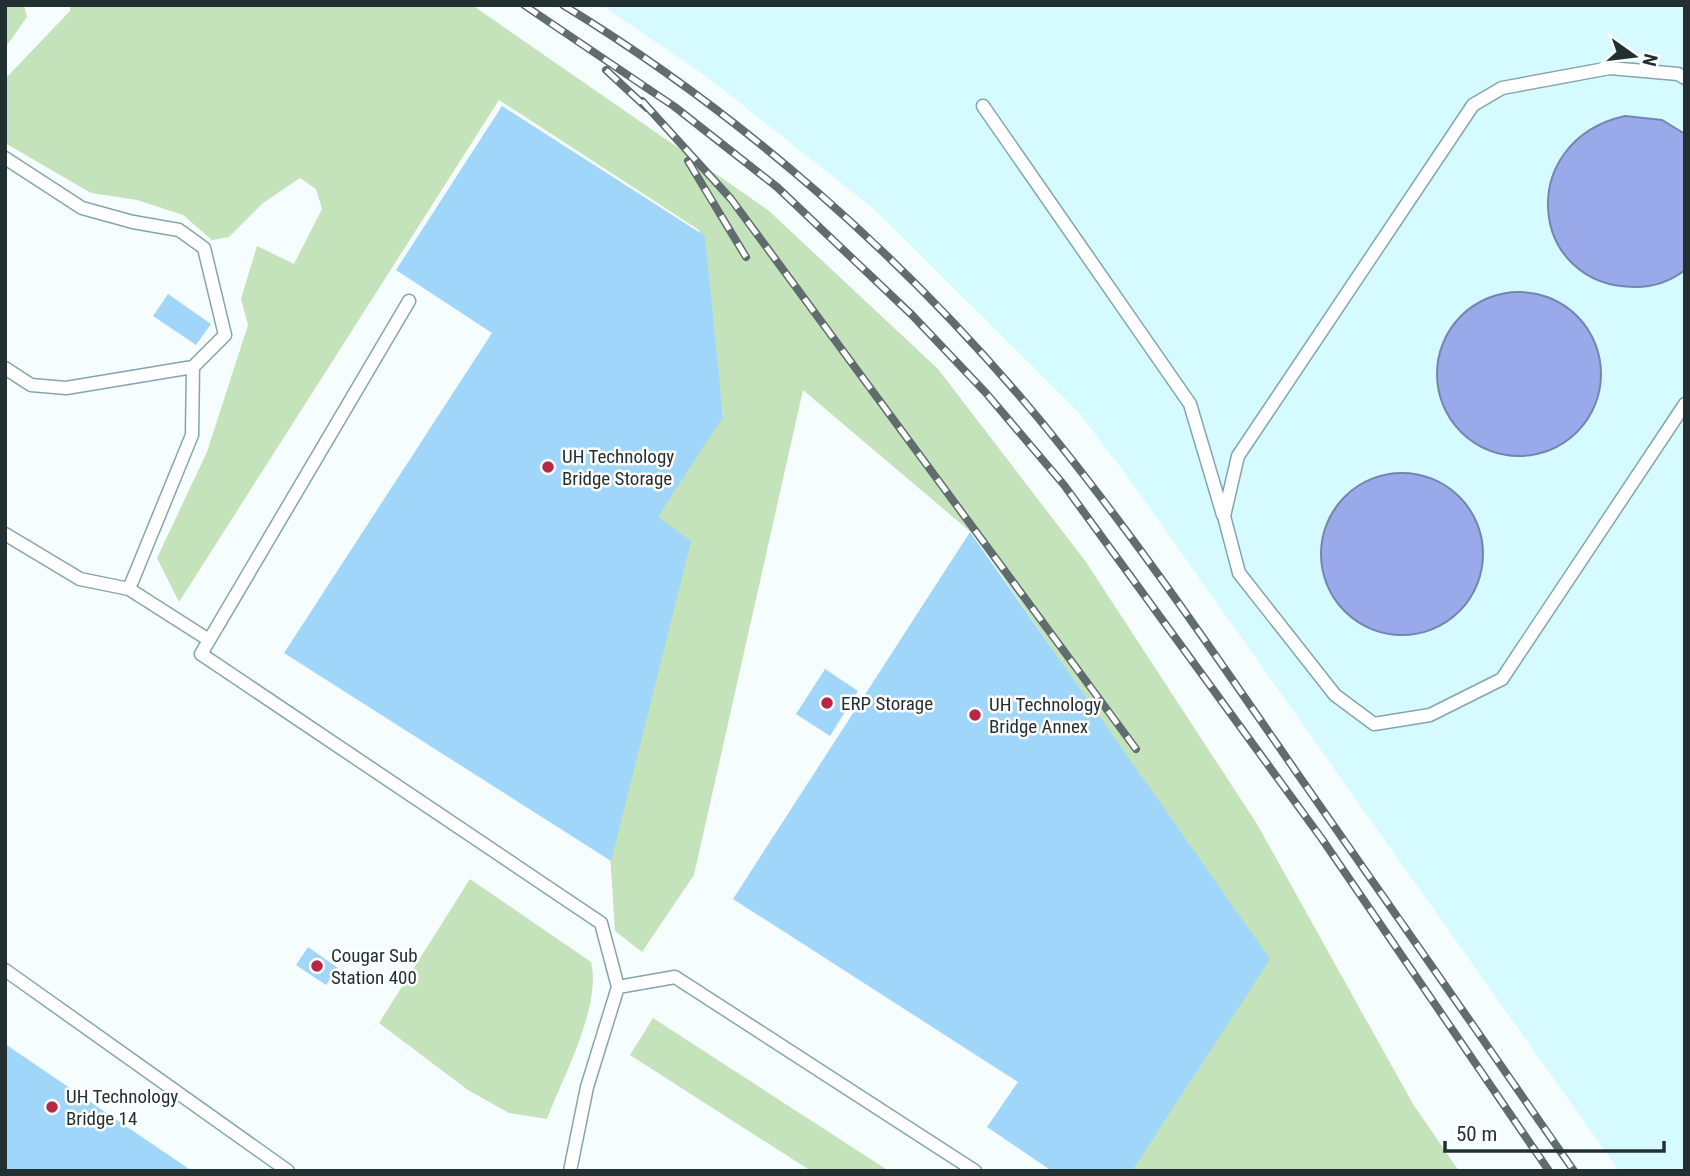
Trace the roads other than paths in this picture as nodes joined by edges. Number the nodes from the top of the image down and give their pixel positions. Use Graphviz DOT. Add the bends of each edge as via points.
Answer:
graph roads {
  1 [pos="1685,78"];
  2 [pos="983,107"];
  3 [pos="5,158"];
  4 [pos="409,301"];
  5 [pos="193,367"];
  6 [pos="5,368"];
  7 [pos="1685,404"];
  8 [pos="1224,516"];
  9 [pos="5,534"];
  10 [pos="129,589"];
  11 [pos="209,640"];
  12 [pos="5,970"];
  13 [pos="618,987"];
  14 [pos="288,1171"];
  15 [pos="570,1171"];
  16 [pos="975,1171"];
  1 -- 8 [label="lane" via="1610,68 1502,88 1473,105 1238,456"];
  2 -- 8 [label="lane" via="1190,404"];
  3 -- 5 [label="lane" via="82,208 179,230 204,248 225,335"];
  4 -- 11 [label="lane"];
  5 -- 6 [label="lane" via="66,388 32,385"];
  5 -- 10 [label="lane" via="192,435"];
  7 -- 8 [label="lane" via="1502,678 1430,715 1374,724 1335,695 1239,573"];
  9 -- 10 [label="lane" via="80,579"];
  10 -- 11 [label="lane"];
  11 -- 13 [label="lane" via="201,654 601,923"];
  12 -- 14 [label="lane"];
  13 -- 15 [label="lane" via="587,1087"];
  13 -- 16 [label="lane" via="675,977"];
}
